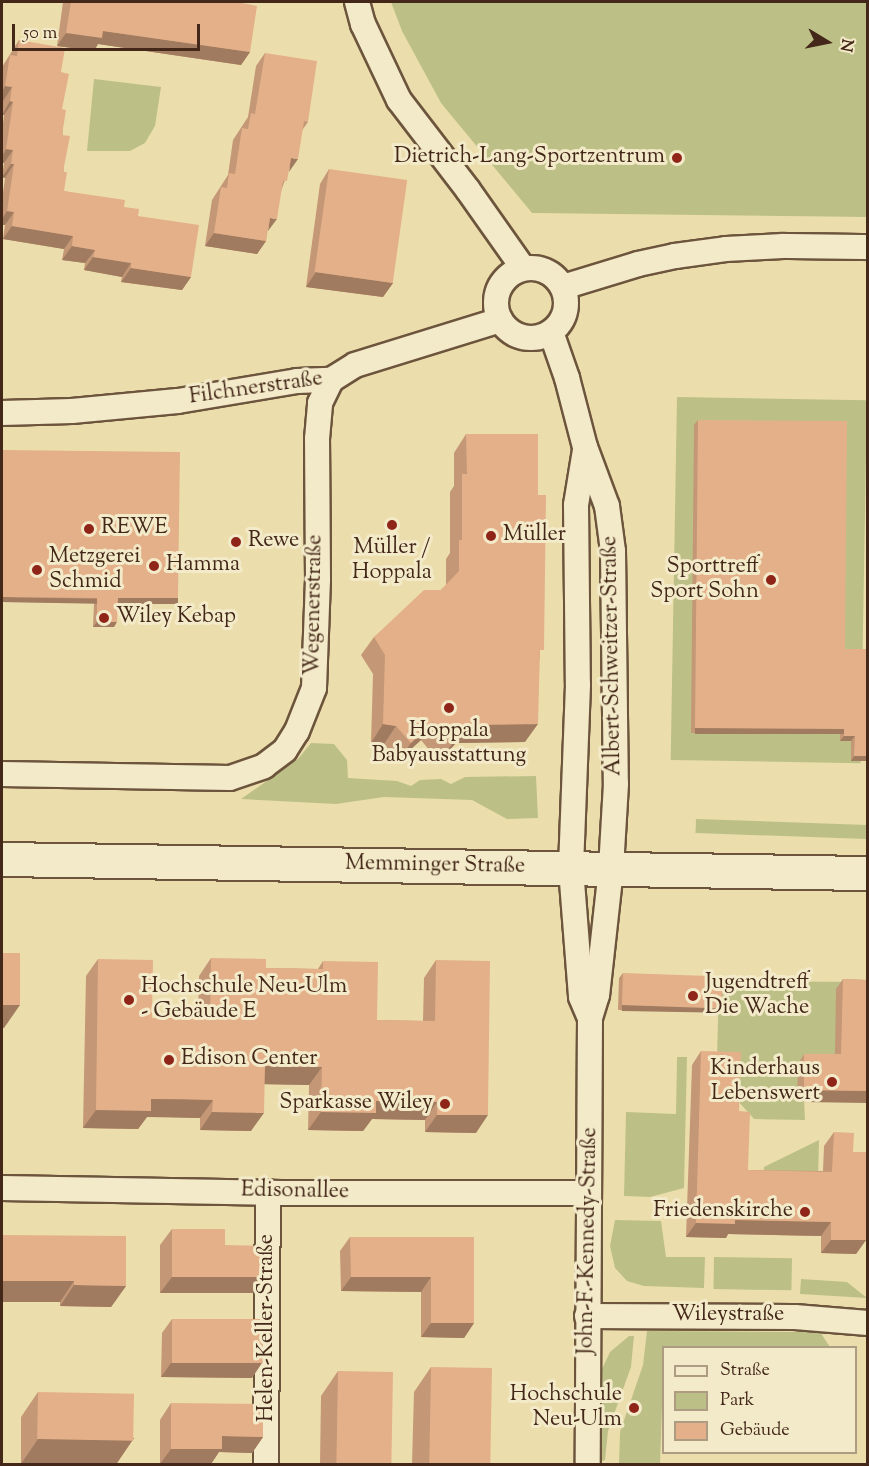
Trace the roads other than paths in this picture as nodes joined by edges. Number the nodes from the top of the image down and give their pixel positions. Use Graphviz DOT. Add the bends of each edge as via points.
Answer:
graph roads {
  1 [pos="357,2"];
  2 [pos="867,247"];
  3 [pos="524,268"];
  4 [pos="563,287"];
  5 [pos="500,320"];
  6 [pos="551,332"];
  7 [pos="331,380"];
  8 [pos="2,413"];
  9 [pos="585,447"];
  10 [pos="2,774"];
  11 [pos="2,859"];
  12 [pos="571,869"];
  13 [pos="611,869"];
  14 [pos="867,873"];
  15 [pos="590,1018"];
  16 [pos="2,1188"];
  17 [pos="268,1192"];
  18 [pos="589,1193"];
  19 [pos="587,1316"];
  20 [pos="867,1323"];
  21 [pos="266,1464"];
  22 [pos="588,1464"];
  1 -- 3 [label="street" via="363,24 399,100"];
  2 -- 4 [label="street" via="726,249 638,264"];
  3 -- 4 [label="street" via="549,272"];
  3 -- 5 [label="street" via="510,274 499,287 496,303"];
  4 -- 6 [label="street" via="564,316"];
  5 -- 6 [label="street" via="519,336 536,338"];
  5 -- 7 [label="street, Filchnerstraße" via="355,365"];
  6 -- 9 [label="street, Albert-Schweitzer-Straße"];
  7 -- 8 [label="street, Filchnerstraße" via="297,381 158,403"];
  7 -- 10 [label="street, Wegenerstraße" via="320,403 316,439 318,580 314,688 285,750 264,766 230,778"];
  9 -- 12 [label="street, Albert-Schweitzer-Straße" via="576,505 578,685"];
  9 -- 13 [label="street, Albert-Schweitzer-Straße" via="607,506 614,551 616,784"];
  11 -- 12 [label="main road, Memminger Straße"];
  12 -- 13 [label="main road, Memminger Straße"];
  12 -- 15 [label="street, John-F.-Kennedy-Straße" via="581,997"];
  13 -- 14 [label="main road, Memminger Straße"];
  13 -- 15 [label="street, John-F.-Kennedy-Straße" via="597,995"];
  15 -- 18 [label="street, John-F.-Kennedy-Straße"];
  16 -- 17 [label="street, Edisonallee"];
  17 -- 18 [label="street, Edisonallee"];
  17 -- 21 [label="street, Helen-Keller-Straße"];
  18 -- 19 [label="street, John-F.-Kennedy-Straße"];
  19 -- 20 [label="street, Wileystraße" via="795,1317"];
  19 -- 22 [label="street, John-F.-Kennedy-Straße"];
}
